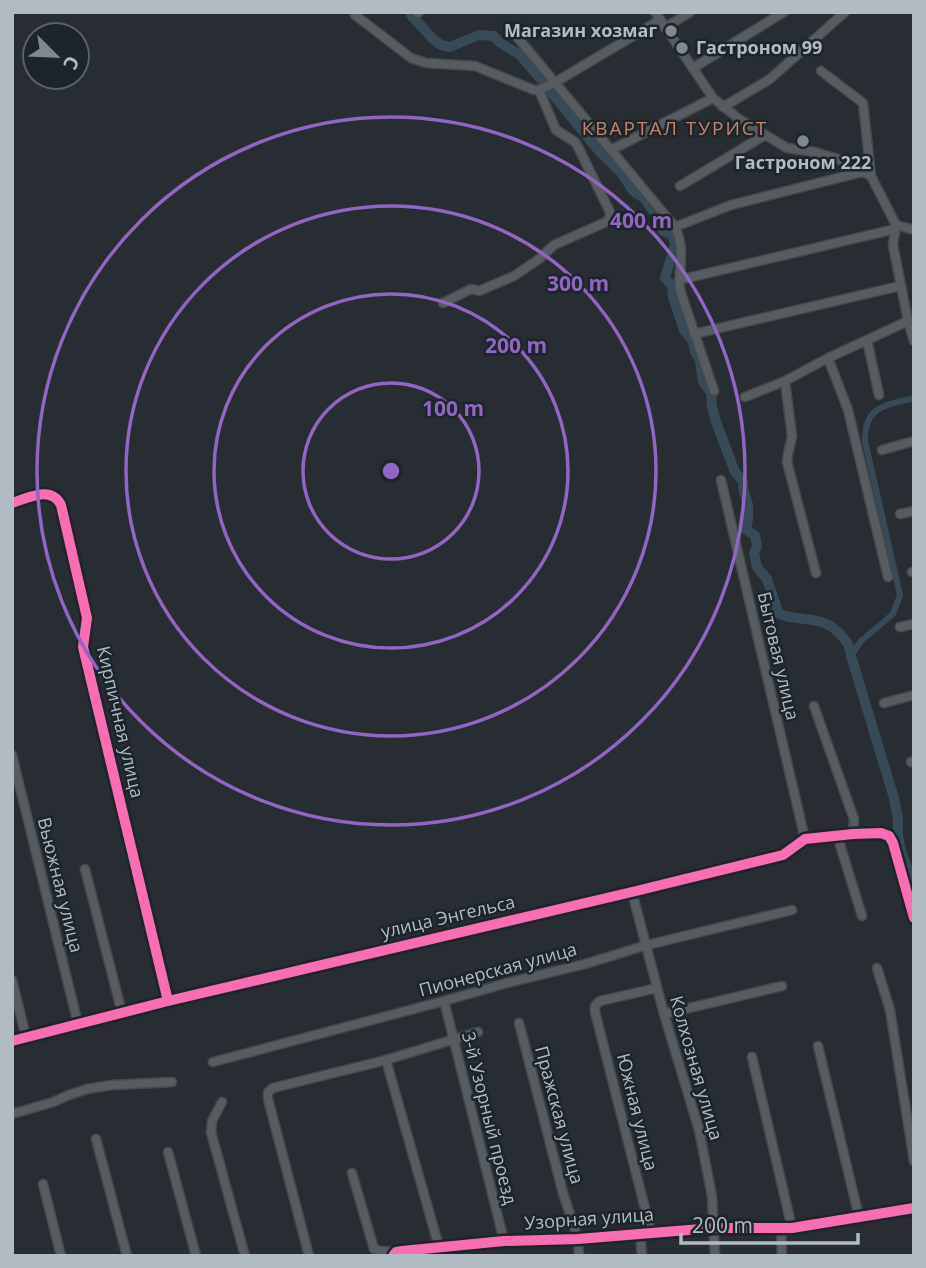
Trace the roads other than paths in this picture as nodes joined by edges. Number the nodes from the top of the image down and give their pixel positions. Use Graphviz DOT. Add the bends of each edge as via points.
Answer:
graph roads {
  1 [pos="690,12"];
  2 [pos="784,12"];
  3 [pos="845,12"];
  4 [pos="355,15"];
  5 [pos="660,20"];
  6 [pos="518,38"];
  7 [pos="693,68"];
  8 [pos="821,71"];
  9 [pos="554,83"];
  10 [pos="539,90"];
  11 [pos="713,98"];
  12 [pos="723,107"];
  13 [pos="765,135"];
  14 [pos="611,150"];
  15 [pos="866,174"];
  16 [pos="680,186"];
  17 [pos="675,227"];
  18 [pos="895,227"];
  19 [pos="914,230"];
  20 [pos="679,281"];
  21 [pos="900,286"];
  22 [pos="443,303"];
  23 [pos="908,321"];
  24 [pos="694,334"];
  25 [pos="867,340"];
  26 [pos="914,341"];
  27 [pos="828,358"];
  28 [pos="785,381"];
  29 [pos="714,391"];
  30 [pos="879,395"];
  31 [pos="745,397"];
  32 [pos="914,441"];
  33 [pos="882,450"];
  34 [pos="721,480"];
  35 [pos="12,503"];
  36 [pos="914,511"];
  37 [pos="900,514"];
  38 [pos="816,573"];
  39 [pos="888,577"];
  40 [pos="914,624"];
  41 [pos="900,627"];
  42 [pos="914,695"];
  43 [pos="884,703"];
  44 [pos="814,706"];
  45 [pos="12,755"];
  46 [pos="853,834"];
  47 [pos="837,835"];
  48 [pos="805,839"];
  49 [pos="85,869"];
  50 [pos="632,892"];
  51 [pos="792,909"];
  52 [pos="862,916"];
  53 [pos="914,918"];
  54 [pos="646,945"];
  55 [pos="877,968"];
  56 [pos="12,980"];
  57 [pos="782,986"];
  58 [pos="657,988"];
  59 [pos="168,1001"];
  60 [pos="444,1002"];
  61 [pos="122,1013"];
  62 [pos="664,1014"];
  63 [pos="519,1023"];
  64 [pos="78,1024"];
  65 [pos="478,1032"];
  66 [pos="26,1037"];
  67 [pos="453,1039"];
  68 [pos="12,1041"];
  69 [pos="818,1046"];
  70 [pos="752,1057"];
  71 [pos="386,1060"];
  72 [pos="213,1062"];
  73 [pos="172,1082"];
  74 [pos="222,1102"];
  75 [pos="12,1114"];
  76 [pos="96,1139"];
  77 [pos="168,1152"];
  78 [pos="914,1161"];
  79 [pos="352,1173"];
  80 [pos="43,1184"];
  81 [pos="914,1208"];
  82 [pos="859,1217"];
  83 [pos="713,1228"];
  84 [pos="781,1228"];
  85 [pos="792,1228"];
  86 [pos="652,1232"];
  87 [pos="640,1233"];
  88 [pos="578,1239"];
  89 [pos="504,1241"];
  90 [pos="439,1247"];
  91 [pos="395,1254"];
  92 [pos="61,1256"];
  93 [pos="127,1256"];
  94 [pos="196,1256"];
  95 [pos="245,1256"];
  96 [pos="309,1256"];
  97 [pos="579,1256"];
  98 [pos="642,1256"];
  99 [pos="715,1256"];
  100 [pos="782,1256"];
  1 -- 5 [label="street"];
  2 -- 7 [label="street"];
  3 -- 12 [label="street" via="770,79"];
  4 -- 10 [label="street" via="411,58 475,66"];
  5 -- 7 [label="street"];
  5 -- 9 [label="street"];
  6 -- 9 [label="street"];
  7 -- 11 [label="street"];
  8 -- 15 [label="street" via="863,103"];
  9 -- 10 [label="street"];
  9 -- 14 [label="street"];
  10 -- 22 [label="street" via="556,130 578,147 610,219 554,245 513,276"];
  11 -- 12 [label="street"];
  11 -- 14 [label="street"];
  12 -- 13 [label="street"];
  13 -- 15 [label="street" via="788,148 838,159"];
  13 -- 16 [label="street"];
  14 -- 17 [label="street"];
  15 -- 17 [label="street" via="731,205"];
  15 -- 18 [label="street"];
  17 -- 20 [label="street" via="682,249"];
  18 -- 19 [label="street"];
  18 -- 20 [label="street"];
  18 -- 21 [label="street" via="893,245"];
  20 -- 24 [label="street"];
  21 -- 23 [label="street"];
  21 -- 24 [label="street"];
  23 -- 25 [label="street"];
  23 -- 26 [label="street"];
  24 -- 29 [label="street"];
  25 -- 27 [label="street"];
  25 -- 30 [label="street"];
  27 -- 28 [label="street"];
  27 -- 39 [label="street" via="848,410"];
  28 -- 31 [label="street"];
  28 -- 38 [label="street" via="792,436 787,462"];
  32 -- 33 [label="street"];
  34 -- 48 [label="street, Бытовая улица"];
  35 -- 59 [label="street, Кирпичная улица" via="44,494 58,499 61,506 87,618 83,647"];
  36 -- 37 [label="street"];
  40 -- 41 [label="street"];
  42 -- 43 [label="street"];
  44 -- 46 [label="street" via="854,819"];
  45 -- 64 [label="street, Вьюжная улица"];
  46 -- 47 [label="street, улица Энгельса"];
  46 -- 53 [label="street, улица Энгельса" via="889,836"];
  47 -- 48 [label="street, улица Энгельса"];
  47 -- 52 [label="street"];
  48 -- 50 [label="street, улица Энгельса" via="783,855"];
  49 -- 61 [label="street"];
  50 -- 54 [label="street, Колхозная улица"];
  50 -- 59 [label="street, улица Энгельса"];
  51 -- 54 [label="street, Пионерская улица"];
  54 -- 58 [label="street, Колхозная улица"];
  54 -- 60 [label="street, Пионерская улица"];
  55 -- 78 [label="street" via="890,1010"];
  56 -- 66 [label="street"];
  57 -- 62 [label="street"];
  58 -- 62 [label="street, Колхозная улица"];
  58 -- 86 [label="street, Южная улица" via="595,1006"];
  59 -- 61 [label="street, улица Энгельса"];
  60 -- 67 [label="street, 3-й Узорный проезд"];
  60 -- 72 [label="street, Пионерская улица"];
  61 -- 64 [label="street, улица Энгельса"];
  62 -- 83 [label="street, Колхозная улица" via="699,1130 712,1196"];
  63 -- 88 [label="street, Пражская улица"];
  64 -- 66 [label="street, улица Энгельса"];
  65 -- 67 [label="street"];
  66 -- 68 [label="street, улица Энгельса"];
  67 -- 71 [label="street"];
  67 -- 89 [label="street, 3-й Узорный проезд"];
  69 -- 82 [label="street"];
  70 -- 85 [label="street"];
  71 -- 90 [label="street"];
  71 -- 96 [label="street" via="268,1092"];
  73 -- 75 [label="street" via="87,1089"];
  74 -- 95 [label="street" via="211,1132"];
  76 -- 93 [label="street"];
  77 -- 94 [label="street"];
  79 -- 91 [label="street" via="374,1250"];
  80 -- 92 [label="street"];
  81 -- 82 [label="street, Узорная улица"];
  82 -- 85 [label="street, Узорная улица"];
  83 -- 84 [label="street, Узорная улица"];
  83 -- 86 [label="street, Узорная улица"];
  83 -- 99 [label="street, Колхозная улица"];
  84 -- 85 [label="street, Узорная улица"];
  84 -- 100 [label="street"];
  86 -- 87 [label="street, Узорная улица"];
  87 -- 88 [label="street, Узорная улица"];
  87 -- 98 [label="street"];
  88 -- 89 [label="street, Узорная улица"];
  88 -- 97 [label="street, Пражская улица"];
  89 -- 90 [label="street, Узорная улица"];
  90 -- 91 [label="street, Узорная улица"];
}
